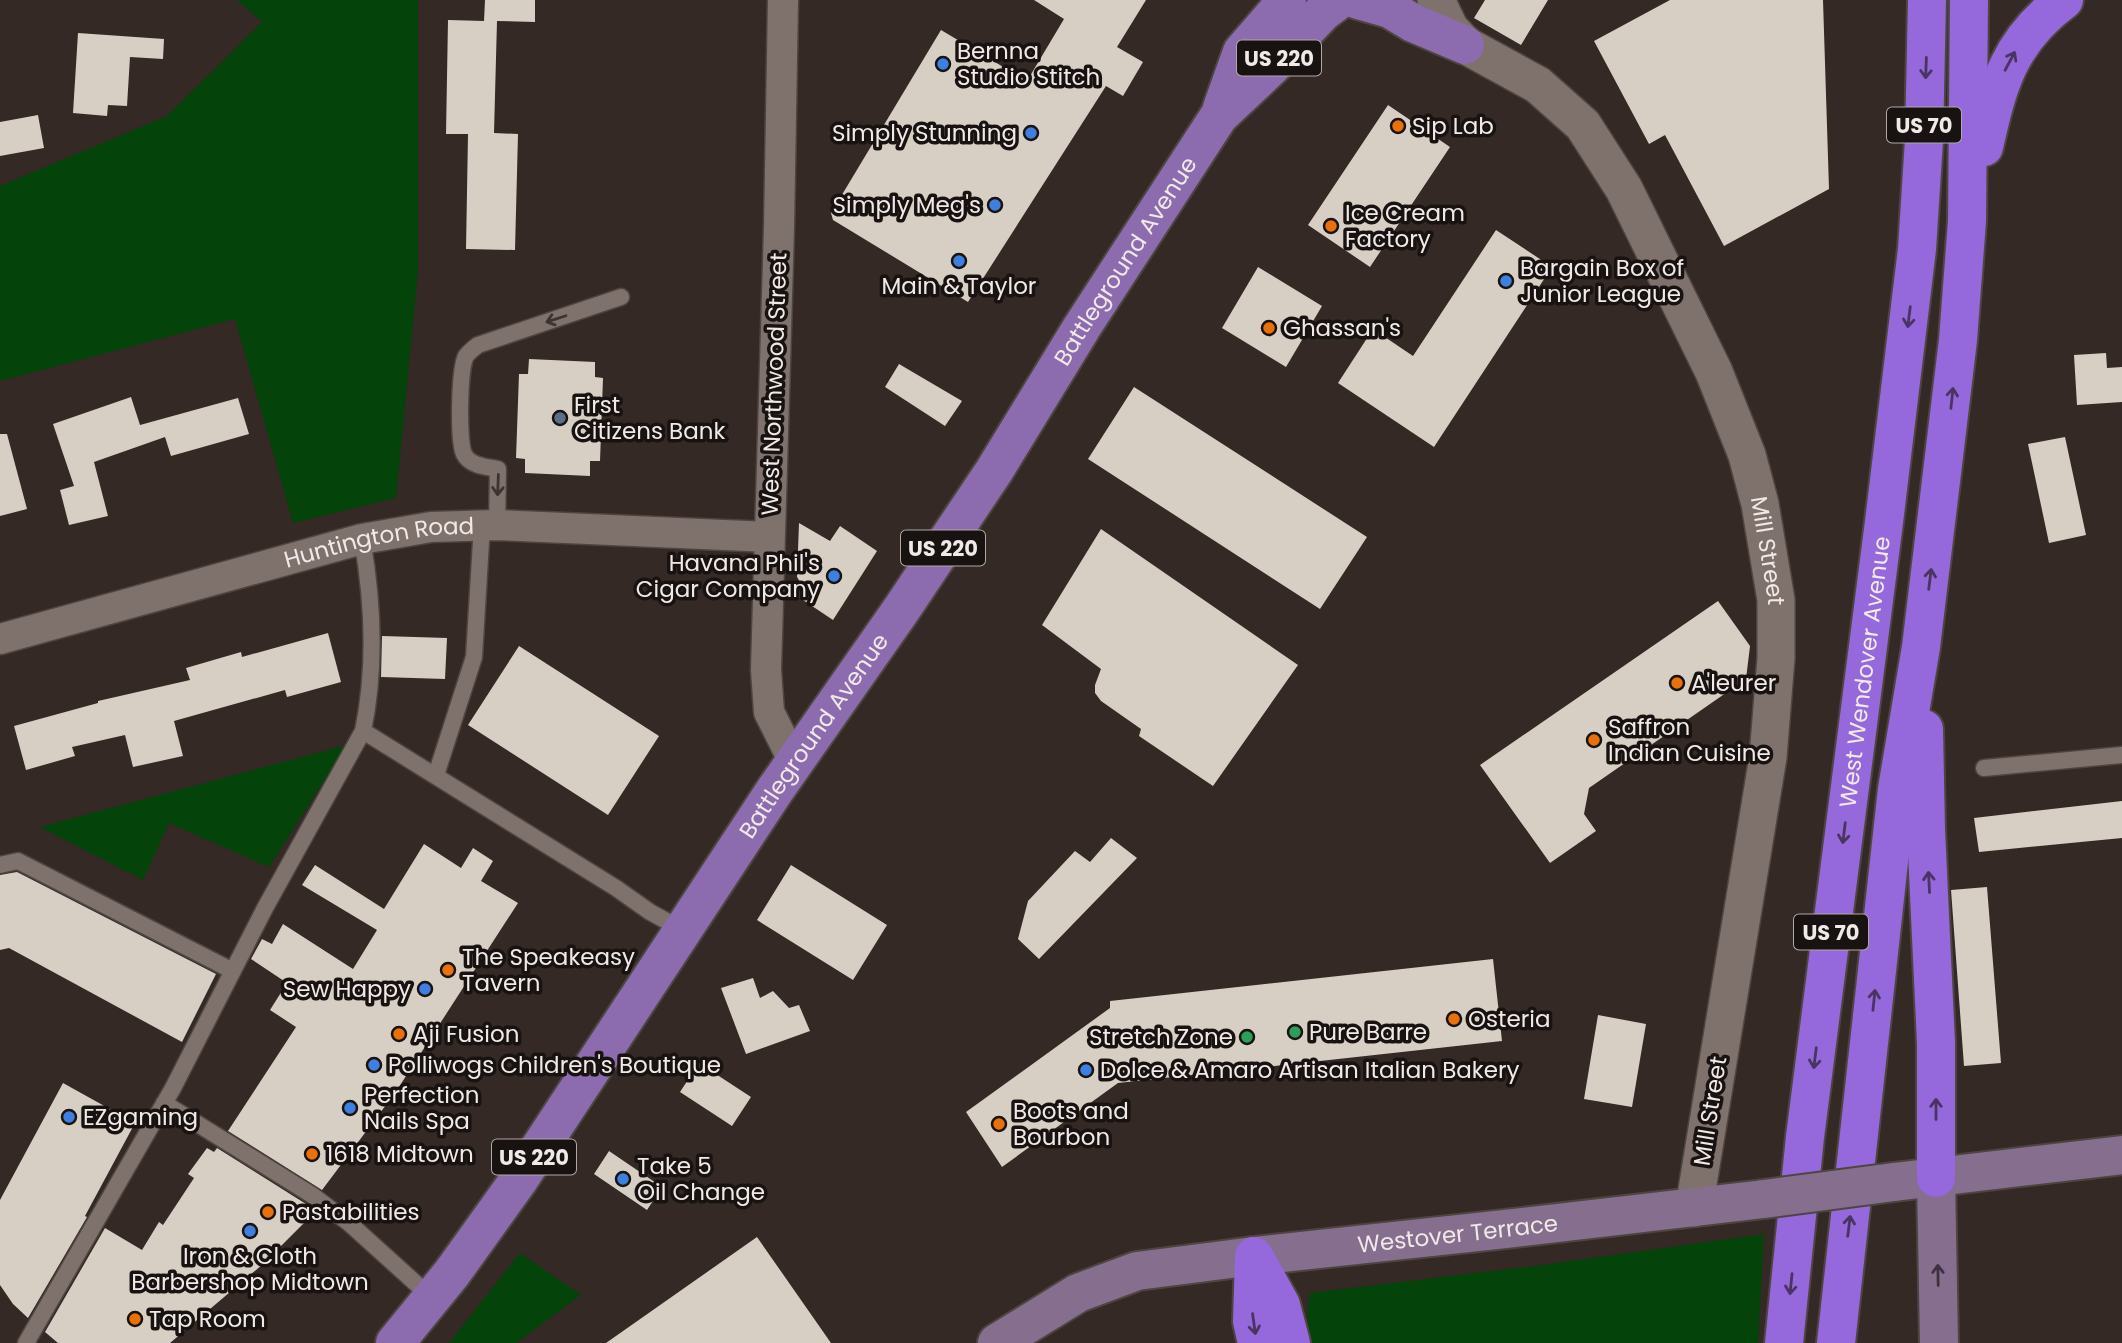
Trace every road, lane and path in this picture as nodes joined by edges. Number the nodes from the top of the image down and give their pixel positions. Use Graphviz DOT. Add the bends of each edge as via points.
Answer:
graph roads {
  1 [pos="783,0"];
  2 [pos="1260,0"];
  3 [pos="1287,0"];
  4 [pos="1339,0"];
  5 [pos="1358,0"];
  6 [pos="1436,0"];
  7 [pos="1927,0"];
  8 [pos="1969,0"];
  9 [pos="2064,0"];
  10 [pos="1465,45"];
  11 [pos="1242,52"];
  12 [pos="1219,116"];
  13 [pos="1967,221"];
  14 [pos="621,297"];
  15 [pos="490,525"];
  16 [pos="769,537"];
  17 [pos="362,539"];
  18 [pos="0,639"];
  19 [pos="1921,647"];
  20 [pos="363,731"];
  21 [pos="2122,755"];
  22 [pos="794,762"];
  23 [pos="1984,768"];
  24 [pos="436,775"];
  25 [pos="0,865"];
  26 [pos="683,930"];
  27 [pos="233,971"];
  28 [pos="164,1103"];
  29 [pos="2122,1155"];
  30 [pos="1936,1178"];
  31 [pos="1694,1208"];
  32 [pos="1254,1256"];
  33 [pos="432,1298"];
  34 [pos="26,1343"];
  35 [pos="395,1343"];
  36 [pos="997,1343"];
  37 [pos="1258,1343"];
  38 [pos="1291,1343"];
  39 [pos="1784,1343"];
  40 [pos="1836,1343"];
  41 [pos="1939,1343"];
  1 -- 16 [label="street, West Northwood Street"];
  2 -- 11 [label="main road, US 220"];
  3 -- 11 [label="main road, Battleground Avenue"];
  4 -- 12 [label="main road, Battleground Avenue / US 220"];
  5 -- 10 [label="main road" via="1390,9"];
  6 -- 10 [label="street, Mill Street"];
  7 -- 39 [label="highway, West Wendover Avenue / US 70, one-way" via="1917,249 1806,1123"];
  8 -- 13 [label="highway, West Wendover Avenue / US 70"];
  13 -- 9 [label="highway, one-way" via="1996,94 2008,65 2022,39"];
  10 -- 31 [label="street, Mill Street" via="1538,85 1583,125 1624,189 1714,372 1747,455 1760,504 1776,600 1768,757"];
  11 -- 12 [label="main road, Battleground Avenue / US 220"];
  12 -- 22 [label="main road, Battleground Avenue / US 220" via="981,491"];
  19 -- 13 [label="highway, West Wendover Avenue / US 70, one-way" via="1958,340"];
  14 -- 15 [label="lane, one-way" via="478,345 466,356 461,372 461,440 472,463 498,469"];
  15 -- 16 [label="street, Huntington Road"];
  15 -- 17 [label="street, Huntington Road" via="431,527"];
  15 -- 24 [label="lane" via="474,657"];
  16 -- 22 [label="street, West Northwood Street" via="769,712"];
  17 -- 18 [label="street, Huntington Road"];
  17 -- 20 [label="lane" via="370,593 371,653"];
  30 -- 19 [label="highway, one-way" via="1936,1043"];
  40 -- 19 [label="highway, West Wendover Avenue / US 70, one-way" via="1897,789"];
  20 -- 24 [label="lane"];
  20 -- 27 [label="lane"];
  21 -- 23 [label="lane"];
  22 -- 26 [label="main road, Battleground Avenue / US 220"];
  24 -- 26 [label="lane"];
  25 -- 27 [label="lane" via="18,860"];
  26 -- 33 [label="main road, Battleground Avenue / US 220" via="498,1210"];
  27 -- 28 [label="lane"];
  28 -- 33 [label="lane" via="312,1195"];
  28 -- 34 [label="lane"];
  29 -- 30 [label="main road, Westover Terrace"];
  30 -- 31 [label="main road, Westover Terrace, bridge"];
  41 -- 30 [label="main road, one-way"];
  31 -- 32 [label="main road, Westover Terrace"];
  32 -- 36 [label="main road, Westover Terrace" via="1137,1271 1078,1293"];
  32 -- 37 [label="highway, one-way" via="1252,1321"];
  32 -- 38 [label="highway" via="1281,1305"];
  33 -- 35 [label="main road, Battleground Avenue / US 220"];
}
